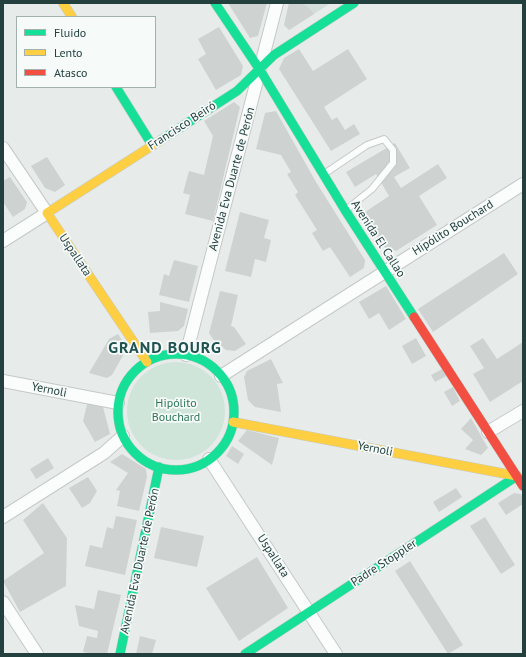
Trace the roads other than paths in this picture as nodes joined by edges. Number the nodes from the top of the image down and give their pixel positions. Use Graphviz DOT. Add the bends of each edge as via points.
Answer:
graph roads {
  1 [pos="63,3"];
  2 [pos="215,3"];
  3 [pos="277,3"];
  4 [pos="354,3"];
  5 [pos="71,16"];
  6 [pos="260,70"];
  7 [pos="117,88"];
  8 [pos="152,145"];
  9 [pos="3,148"];
  10 [pos="324,175"];
  11 [pos="523,184"];
  12 [pos="345,210"];
  13 [pos="47,212"];
  14 [pos="3,242"];
  15 [pos="385,271"];
  16 [pos="186,355"];
  17 [pos="147,362"];
  18 [pos="220,376"];
  19 [pos="3,381"];
  20 [pos="118,403"];
  21 [pos="523,411"];
  22 [pos="233,422"];
  23 [pos="488,432"];
  24 [pos="123,436"];
  25 [pos="209,459"];
  26 [pos="159,467"];
  27 [pos="521,478"];
  28 [pos="3,517"];
  29 [pos="3,602"];
  30 [pos="309,611"];
  31 [pos="37,654"];
  32 [pos="120,654"];
  33 [pos="245,654"];
  34 [pos="336,654"];
  1 -- 5 [label="street"];
  2 -- 6 [label="street, Avenida El Callao"];
  3 -- 6 [label="street, Avenida Eva Duarte de Perón"];
  4 -- 6 [label="street, Francisco Beiró" via="274,55"];
  6 -- 8 [label="street, Francisco Beiró" via="237,91"];
  6 -- 10 [label="street, Avenida El Callao"];
  6 -- 16 [label="street, Avenida Eva Duarte de Perón"];
  7 -- 8 [label="street"];
  8 -- 13 [label="street, Francisco Beiró"];
  9 -- 13 [label="street, Uspallata"];
  10 -- 12 [label="street, Avenida El Callao"];
  10 -- 12 [label="lane" via="368,145 384,139 394,150 393,163 372,189"];
  11 -- 15 [label="street, Hipólito Bouchard"];
  12 -- 15 [label="street, Avenida El Callao"];
  13 -- 14 [label="street, Francisco Beiró"];
  13 -- 17 [label="street, Uspallata"];
  15 -- 18 [label="street, Hipólito Bouchard"];
  15 -- 23 [label="street, Avenida El Callao"];
  16 -- 17 [label="street" via="160,356"];
  16 -- 18 [label="street" via="211,366"];
  17 -- 20 [label="street" via="125,383"];
  18 -- 22 [label="street" via="232,398"];
  19 -- 20 [label="street, Yernoli"];
  20 -- 24 [label="street" via="118,420"];
  21 -- 23 [label="street"];
  22 -- 25 [label="street" via="225,442"];
  22 -- 27 [label="street, Yernoli"];
  23 -- 27 [label="street, Avenida El Callao"];
  24 -- 26 [label="street" via="132,450 144,460"];
  24 -- 28 [label="street" via="104,453"];
  25 -- 26 [label="street" via="185,469"];
  25 -- 30 [label="street, Uspallata"];
  26 -- 32 [label="street, Avenida Eva Duarte de Perón"];
  27 -- 30 [label="street, Padre Stoppler"];
  29 -- 31 [label="street"];
  30 -- 33 [label="street, Padre Stoppler"];
  30 -- 34 [label="street, Uspallata"];
}
